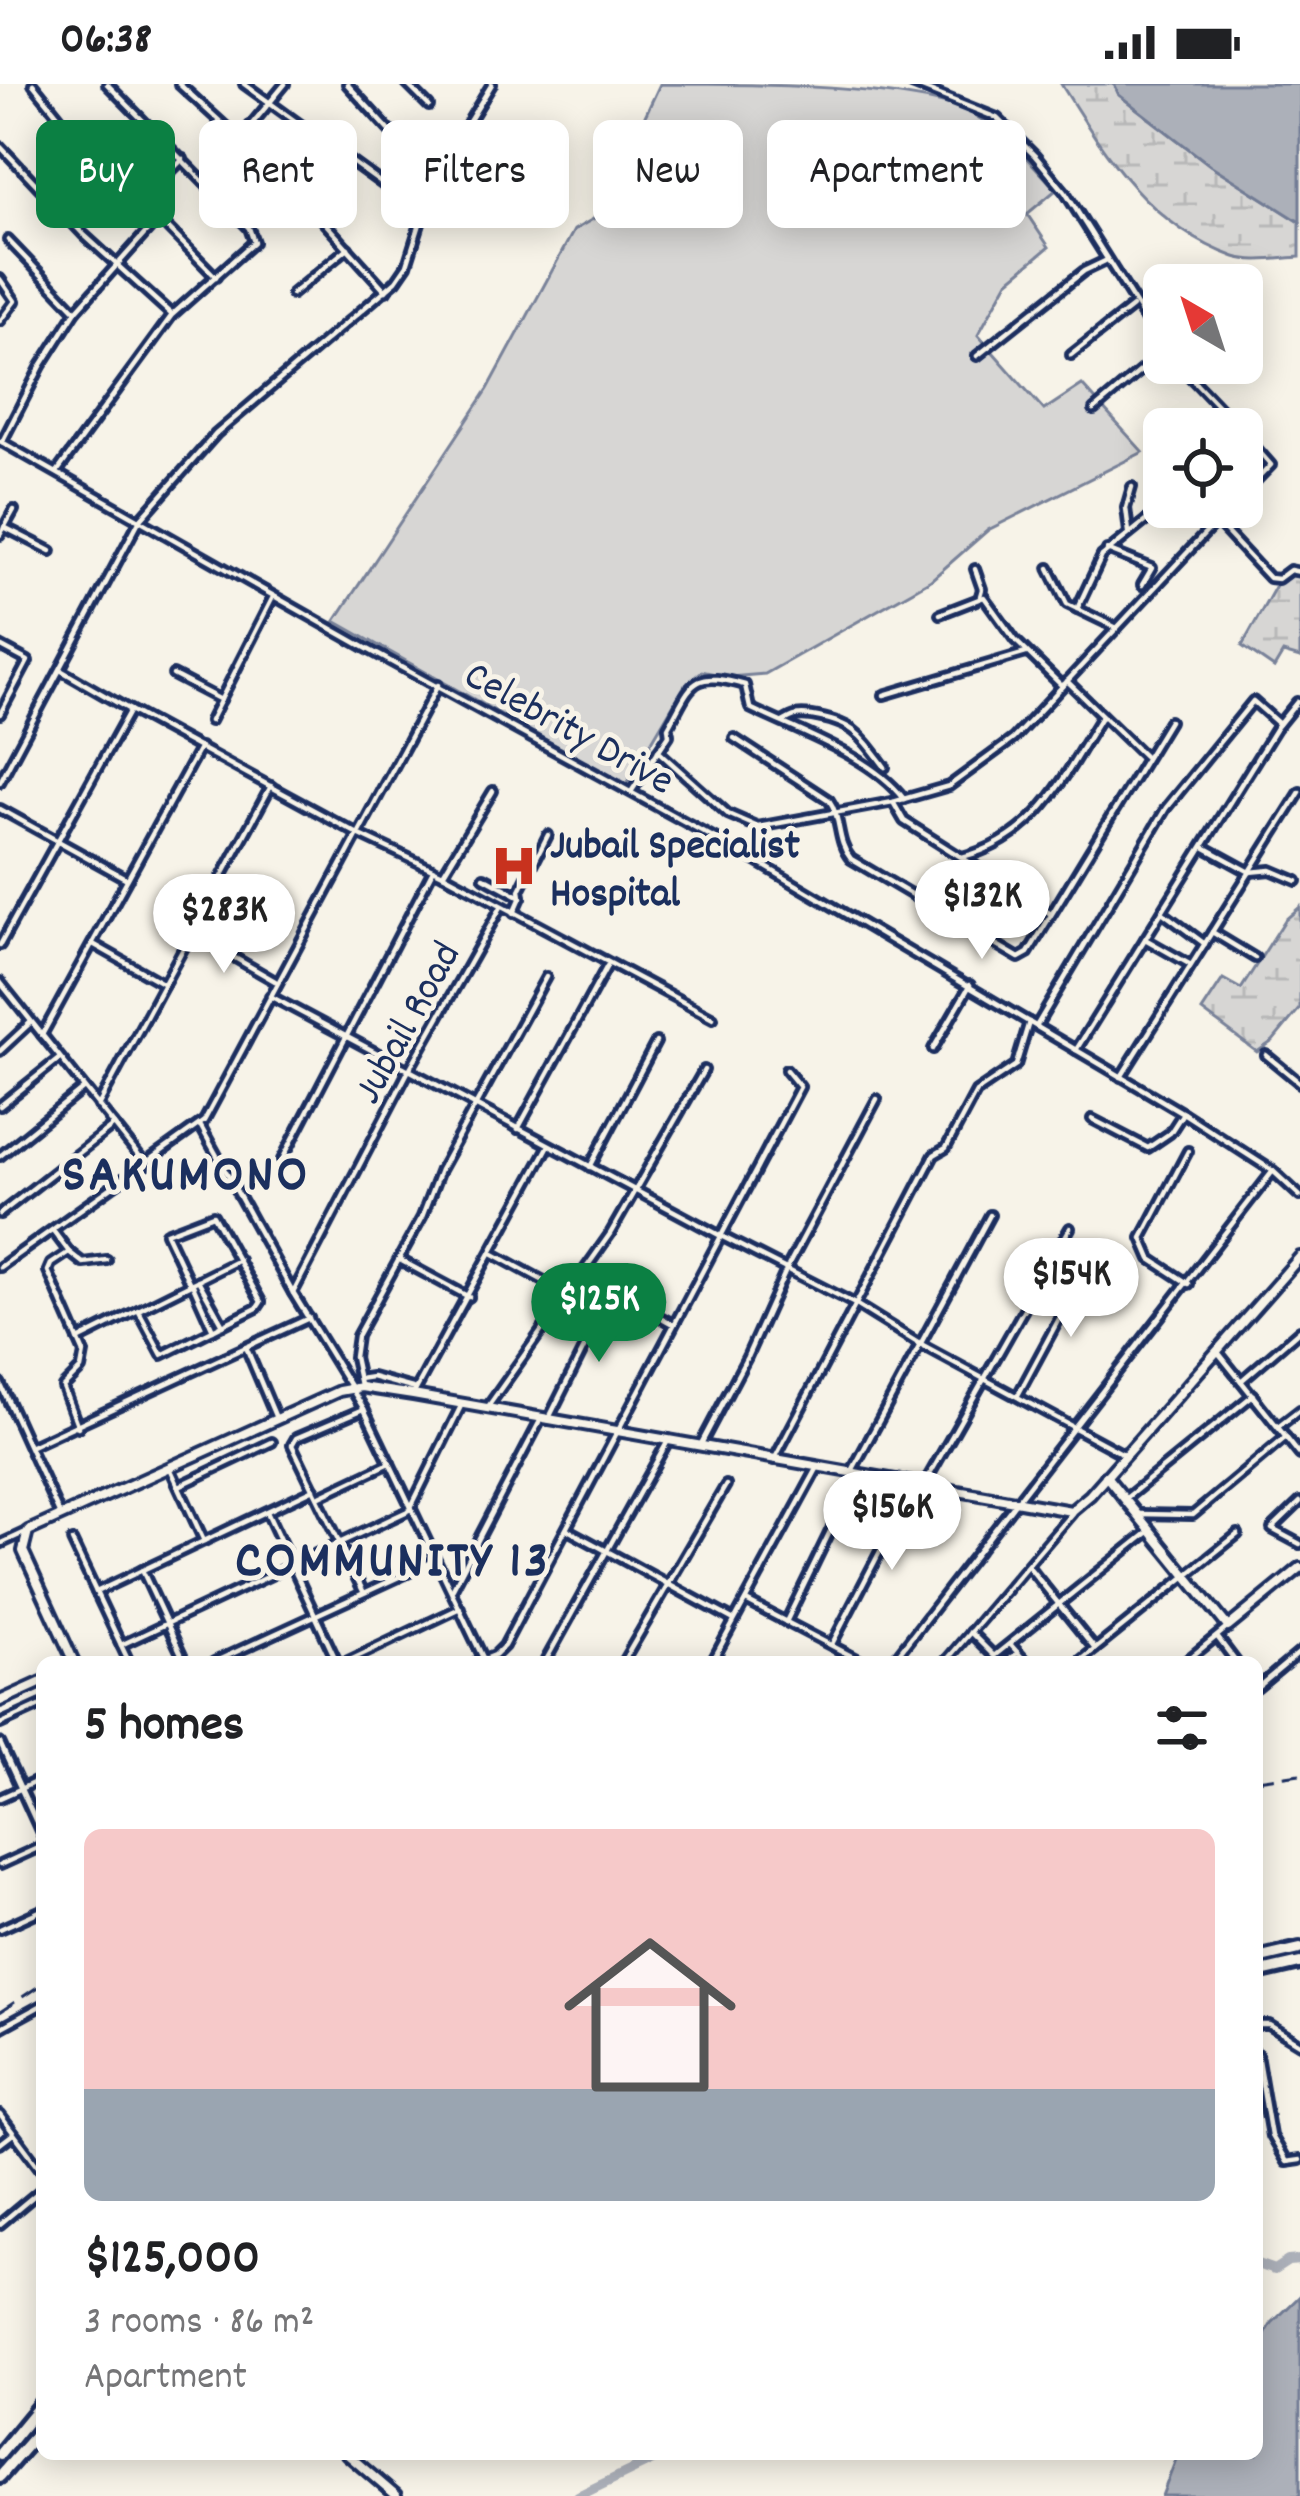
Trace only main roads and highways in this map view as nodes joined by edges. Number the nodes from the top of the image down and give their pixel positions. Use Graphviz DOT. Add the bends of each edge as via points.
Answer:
graph roads {
  1 [pos="1300,1949"];
  2 [pos="1263,1958"];
  3 [pos="1300,1963"];
  4 [pos="1263,1972"];
  5 [pos="36,2410"];
  6 [pos="36,2435"];
  7 [pos="0,2454"];
  8 [pos="0,2476"];
  1 -- 2 [label="main road"];
  3 -- 4 [label="main road"];
  5 -- 7 [label="main road"];
  6 -- 8 [label="main road"];
}
